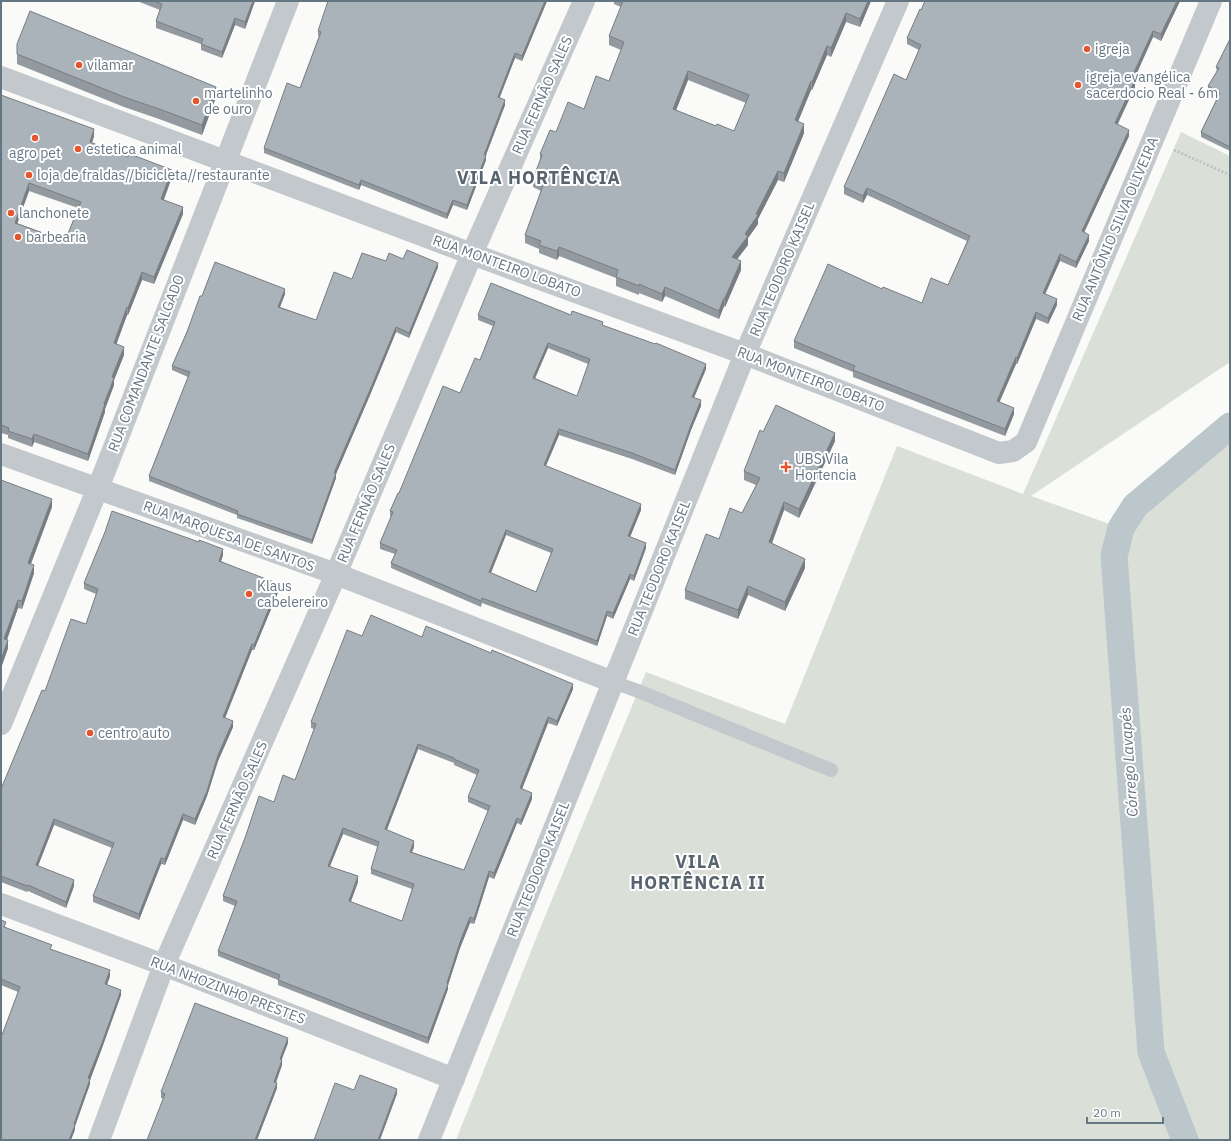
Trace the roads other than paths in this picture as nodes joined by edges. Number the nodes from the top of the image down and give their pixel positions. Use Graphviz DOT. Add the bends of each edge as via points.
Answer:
graph roads {
  1 [pos="288,1"];
  2 [pos="584,1"];
  3 [pos="898,1"];
  4 [pos="1211,1"];
  5 [pos="1,77"];
  6 [pos="225,160"];
  7 [pos="472,254"];
  8 [pos="745,354"];
  9 [pos="1013,451"];
  10 [pos="1,454"];
  11 [pos="97,489"];
  12 [pos="336,574"];
  13 [pos="613,682"];
  14 [pos="1,724"];
  15 [pos="831,770"];
  16 [pos="1,904"];
  17 [pos="164,965"];
  18 [pos="454,1079"];
  19 [pos="99,1140"];
  20 [pos="430,1140"];
  1 -- 6 [label="street, RUA COMANDANTE SALGADO"];
  2 -- 7 [label="street, RUA FERNÃO SALES"];
  3 -- 8 [label="street, RUA TEODORO KAISEL"];
  4 -- 9 [label="street, RUA ANTÔNIO SILVA OLIVEIRA" via="1026,442"];
  5 -- 6 [label="street, RUA MONTEIRO LOBATO"];
  6 -- 7 [label="street, RUA MONTEIRO LOBATO"];
  6 -- 11 [label="street, RUA COMANDANTE SALGADO"];
  7 -- 8 [label="street, RUA MONTEIRO LOBATO"];
  7 -- 12 [label="street, RUA FERNÃO SALES"];
  8 -- 9 [label="street, RUA MONTEIRO LOBATO" via="999,453"];
  8 -- 13 [label="street, RUA TEODORO KAISEL"];
  10 -- 11 [label="street, RUA MARQUESA DE SANTOS"];
  11 -- 12 [label="street, RUA MARQUESA DE SANTOS"];
  11 -- 14 [label="street, RUA COMANDANTE SALGADO"];
  12 -- 13 [label="street, RUA MARQUESA DE SANTOS"];
  12 -- 17 [label="street, RUA FERNÃO SALES"];
  13 -- 15 [label="lane"];
  13 -- 18 [label="street, RUA TEODORO KAISEL"];
  16 -- 17 [label="street, RUA NHOZINHO PRESTES"];
  17 -- 18 [label="street, RUA NHOZINHO PRESTES"];
  17 -- 19 [label="street, RUA FERNÃO SALES"];
  18 -- 20 [label="street, RUA TEODORO KAISEL"];
}
